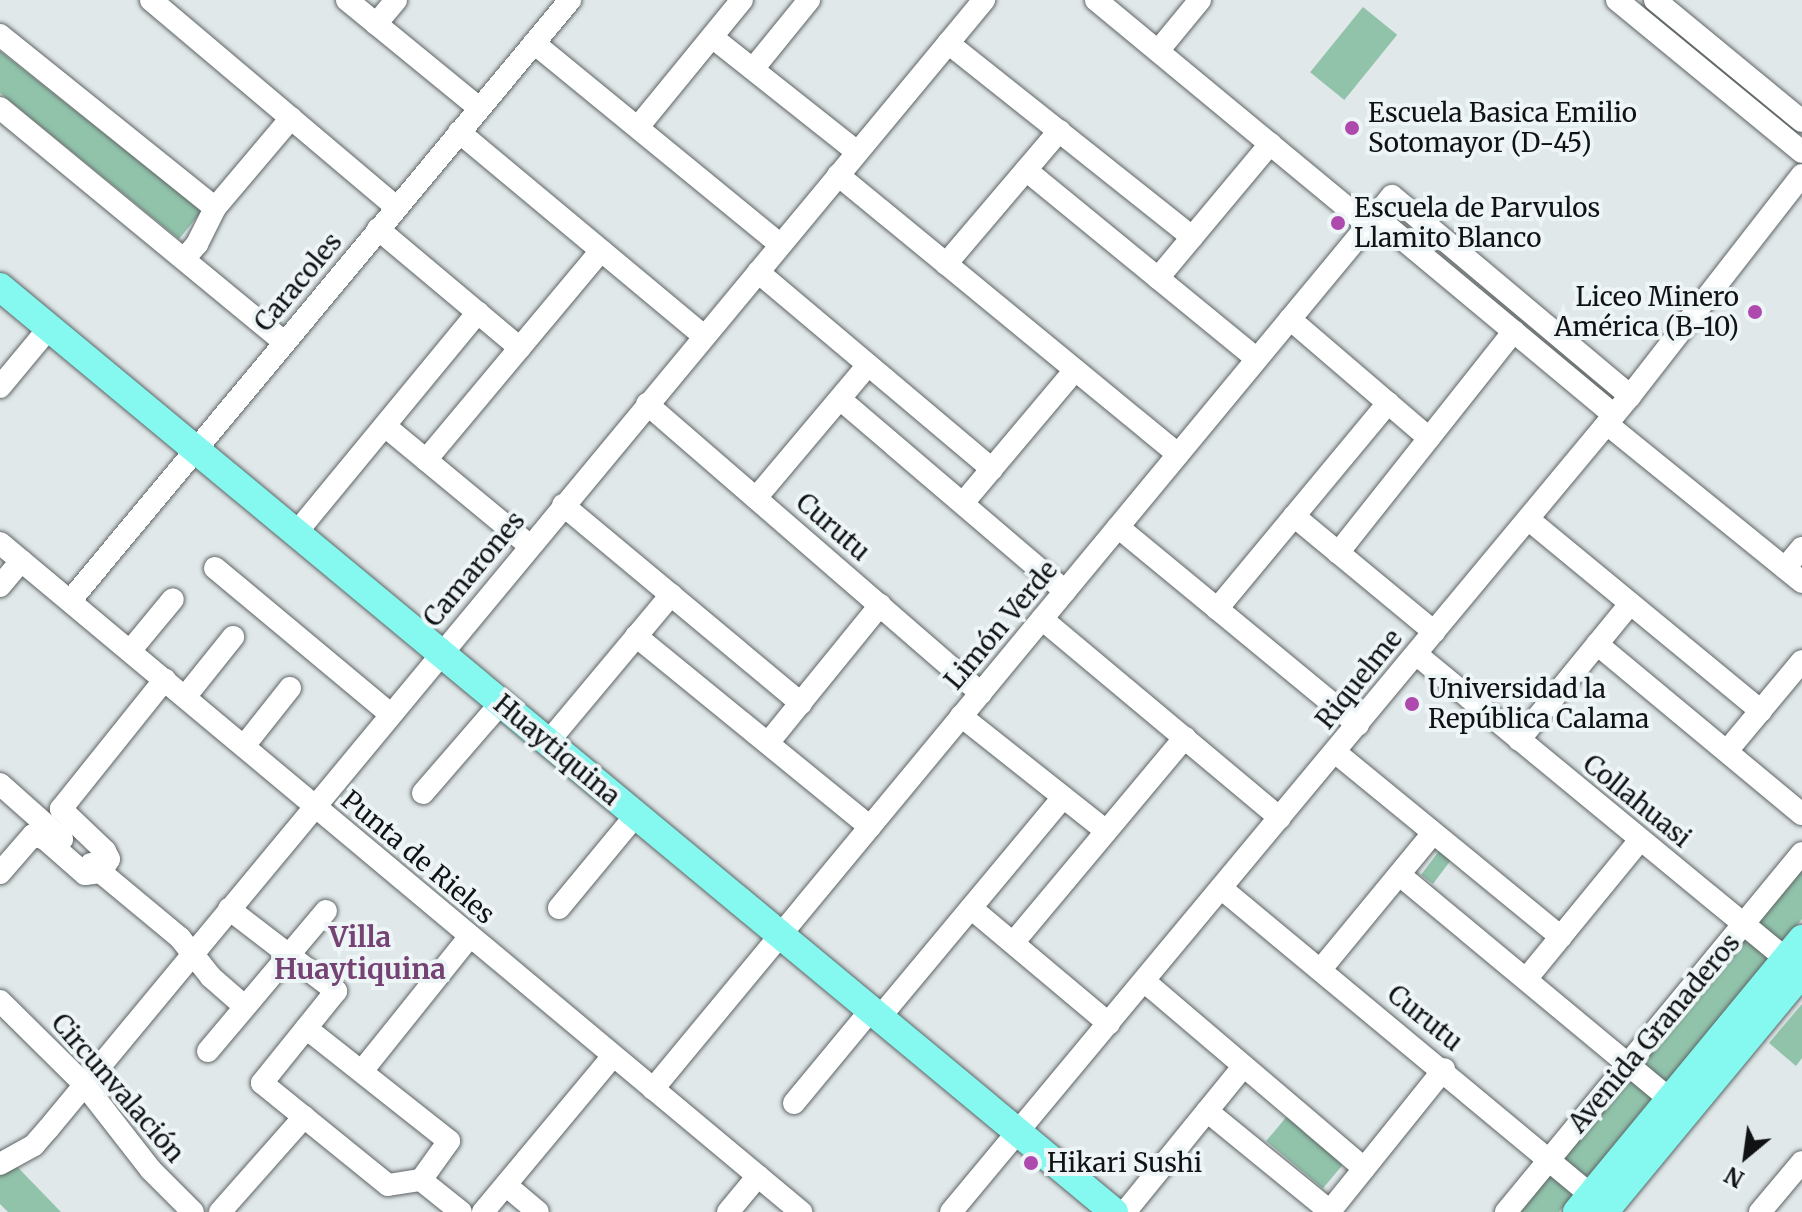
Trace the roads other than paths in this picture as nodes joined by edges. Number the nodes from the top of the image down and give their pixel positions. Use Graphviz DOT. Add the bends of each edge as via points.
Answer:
graph roads {
  1 [pos="151,0"];
  2 [pos="347,0"];
  3 [pos="396,0"];
  4 [pos="570,0"];
  5 [pos="742,0"];
  6 [pos="809,0"];
  7 [pos="984,0"];
  8 [pos="1096,0"];
  9 [pos="1200,0"];
  10 [pos="1617,0"];
  11 [pos="1655,0"];
  12 [pos="376,24"];
  13 [pos="0,35"];
  14 [pos="712,37"];
  15 [pos="534,43"];
  16 [pos="948,43"];
  17 [pos="1158,51"];
  18 [pos="753,69"];
  19 [pos="0,108"];
  20 [pos="479,108"];
  21 [pos="291,118"];
  22 [pos="1802,121"];
  23 [pos="638,127"];
  24 [pos="1059,131"];
  25 [pos="459,132"];
  26 [pos="1270,144"];
  27 [pos="857,152"];
  28 [pos="1802,152"];
  29 [pos="1026,170"];
  30 [pos="838,175"];
  31 [pos="1802,175"];
  32 [pos="396,207"];
  33 [pos="215,208"];
  34 [pos="1371,220"];
  35 [pos="378,229"];
  36 [pos="1192,237"];
  37 [pos="780,244"];
  38 [pos="601,251"];
  39 [pos="184,259"];
  40 [pos="946,264"];
  41 [pos="758,272"];
  42 [pos="1158,278"];
  43 [pos="0,287"];
  44 [pos="478,312"];
  45 [pos="1290,319"];
  46 [pos="49,328"];
  47 [pos="1514,331"];
  48 [pos="704,336"];
  49 [pos="284,342"];
  50 [pos="520,348"];
  51 [pos="1257,359"];
  52 [pos="868,365"];
  53 [pos="1075,370"];
  54 [pos="0,387"];
  55 [pos="1630,396"];
  56 [pos="840,399"];
  57 [pos="1388,403"];
  58 [pos="647,404"];
  59 [pos="1610,419"];
  60 [pos="385,426"];
  61 [pos="1429,438"];
  62 [pos="195,449"];
  63 [pos="1178,454"];
  64 [pos="426,460"];
  65 [pos="992,469"];
  66 [pos="756,498"];
  67 [pos="963,503"];
  68 [pos="563,505"];
  69 [pos="1294,516"];
  70 [pos="1528,519"];
  71 [pos="1118,527"];
  72 [pos="296,533"];
  73 [pos="0,543"];
  74 [pos="530,546"];
  75 [pos="1802,548"];
  76 [pos="1338,553"];
  77 [pos="21,561"];
  78 [pos="215,568"];
  79 [pos="1793,575"];
  80 [pos="0,586"];
  81 [pos="1065,591"];
  82 [pos="671,595"];
  83 [pos="173,599"];
  84 [pos="70,601"];
  85 [pos="1630,604"];
  86 [pos="880,605"];
  87 [pos="1217,609"];
  88 [pos="1042,619"];
  89 [pos="1434,632"];
  90 [pos="636,636"];
  91 [pos="233,637"];
  92 [pos="1597,644"];
  93 [pos="130,651"];
  94 [pos="440,653"];
  95 [pos="1416,654"];
  96 [pos="1802,661"];
  97 [pos="165,679"];
  98 [pos="290,688"];
  99 [pos="981,693"];
  100 [pos="185,697"];
  101 [pos="501,703"];
  102 [pos="801,703"];
  103 [pos="1761,711"];
  104 [pos="390,714"];
  105 [pos="961,716"];
  106 [pos="1358,725"];
  107 [pos="1185,737"];
  108 [pos="1519,740"];
  109 [pos="548,742"];
  110 [pos="768,743"];
  111 [pos="244,746"];
  112 [pos="1727,751"];
  113 [pos="1335,752"];
  114 [pos="0,784"];
  115 [pos="423,793"];
  116 [pos="1063,797"];
  117 [pos="313,806"];
  118 [pos="1802,814"];
  119 [pos="636,815"];
  120 [pos="1280,818"];
  121 [pos="870,827"];
  122 [pos="1106,831"];
  123 [pos="1433,833"];
  124 [pos="1640,840"];
  125 [pos="1802,853"];
  126 [pos="101,872"];
  127 [pos="0,873"];
  128 [pos="1401,876"];
  129 [pos="1221,888"];
  130 [pos="559,908"];
  131 [pos="971,908"];
  132 [pos="229,909"];
  133 [pos="326,911"];
  134 [pos="1744,925"];
  135 [pos="781,935"];
  136 [pos="470,936"];
  137 [pos="1561,937"];
  138 [pos="1013,943"];
  139 [pos="193,953"];
  140 [pos="289,955"];
  141 [pos="1797,957"];
  142 [pos="1321,969"];
  143 [pos="1527,978"];
  144 [pos="1144,981"];
  145 [pos="0,1001"];
  146 [pos="244,1006"];
  147 [pos="876,1014"];
  148 [pos="1109,1024"];
  149 [pos="306,1028"];
  150 [pos="208,1051"];
  151 [pos="613,1056"];
  152 [pos="1630,1065"];
  153 [pos="1243,1067"];
  154 [pos="1444,1069"];
  155 [pos="362,1071"];
  156 [pos="84,1084"];
  157 [pos="653,1089"];
  158 [pos="1670,1099"];
  159 [pos="794,1103"];
  160 [pos="1207,1111"];
  161 [pos="304,1117"];
  162 [pos="1018,1132"];
  163 [pos="1550,1159"];
  164 [pos="1802,1162"];
  165 [pos="0,1164"];
  166 [pos="1364,1168"];
  167 [pos="758,1176"];
  168 [pos="421,1180"];
  169 [pos="507,1186"];
  170 [pos="1591,1206"];
  171 [pos="1772,1208"];
  172 [pos="193,1212"];
  173 [pos="220,1212"];
  174 [pos="461,1212"];
  175 [pos="483,1212"];
  176 [pos="538,1212"];
  177 [pos="728,1212"];
  178 [pos="801,1212"];
  179 [pos="951,1212"];
  180 [pos="1114,1212"];
  181 [pos="1125,1212"];
  182 [pos="1330,1212"];
  183 [pos="1506,1212"];
  1 -- 21 [label="street"];
  2 -- 12 [label="street"];
  3 -- 12 [label="street"];
  4 -- 15 [label="street, Caracoles"];
  5 -- 14 [label="street"];
  6 -- 18 [label="street"];
  7 -- 16 [label="street, Camarones"];
  8 -- 17 [label="street"];
  9 -- 17 [label="street"];
  10 -- 28 [label="street"];
  11 -- 22 [label="street"];
  12 -- 20 [label="street"];
  13 -- 33 [label="street"];
  14 -- 18 [label="street"];
  14 -- 23 [label="street"];
  15 -- 20 [label="street, Caracoles"];
  15 -- 23 [label="street"];
  16 -- 24 [label="street"];
  16 -- 27 [label="street, Camarones"];
  17 -- 26 [label="street"];
  18 -- 27 [label="street"];
  19 -- 39 [label="street"];
  20 -- 25 [label="street, Caracoles"];
  21 -- 32 [label="street"];
  21 -- 33 [label="street"];
  23 -- 37 [label="street"];
  24 -- 29 [label="street"];
  24 -- 36 [label="street"];
  25 -- 32 [label="street, Caracoles"];
  25 -- 38 [label="street"];
  26 -- 34 [label="street"];
  26 -- 36 [label="street"];
  27 -- 30 [label="street, Camarones"];
  29 -- 40 [label="street"];
  29 -- 42 [label="street"];
  30 -- 37 [label="street, Camarones"];
  30 -- 40 [label="street"];
  31 -- 55 [label="street, Riquelme"];
  32 -- 35 [label="street, Caracoles"];
  33 -- 39 [label="street"];
  34 -- 45 [label="street, Limón Verde"];
  34 -- 47 [label="street"];
  34 -- 55 [label="street, Limón Verde" via="1392,196"];
  35 -- 44 [label="street"];
  35 -- 49 [label="street, Caracoles"];
  36 -- 42 [label="street"];
  37 -- 41 [label="street, Camarones"];
  38 -- 48 [label="street"];
  38 -- 50 [label="street"];
  39 -- 49 [label="street"];
  40 -- 53 [label="street"];
  41 -- 48 [label="street, Camarones"];
  41 -- 52 [label="street"];
  42 -- 51 [label="street"];
  43 -- 46 [label="main road, Huaytiquina"];
  44 -- 50 [label="street"];
  44 -- 60 [label="street"];
  45 -- 51 [label="street, Limón Verde"];
  45 -- 57 [label="street"];
  46 -- 54 [label="street"];
  46 -- 62 [label="main road, Huaytiquina"];
  47 -- 59 [label="street"];
  47 -- 61 [label="street"];
  48 -- 58 [label="street, Camarones"];
  49 -- 62 [label="street, Caracoles"];
  50 -- 64 [label="street"];
  51 -- 63 [label="street, Limón Verde"];
  52 -- 56 [label="street"];
  52 -- 65 [label="street"];
  53 -- 63 [label="street"];
  53 -- 65 [label="street"];
  55 -- 59 [label="street, Riquelme"];
  56 -- 66 [label="street"];
  56 -- 67 [label="street"];
  57 -- 61 [label="street"];
  57 -- 69 [label="street"];
  58 -- 66 [label="street, Curutu"];
  58 -- 68 [label="street, Camarones"];
  59 -- 70 [label="street, Riquelme"];
  59 -- 79 [label="street"];
  60 -- 64 [label="street"];
  60 -- 72 [label="street"];
  61 -- 76 [label="street"];
  62 -- 72 [label="main road, Huaytiquina"];
  62 -- 84 [label="street, Caracoles"];
  63 -- 71 [label="street, Limón Verde"];
  64 -- 74 [label="street"];
  65 -- 67 [label="street"];
  66 -- 86 [label="street, Curutu"];
  67 -- 81 [label="street"];
  68 -- 74 [label="street, Camarones"];
  68 -- 82 [label="street"];
  69 -- 76 [label="street"];
  69 -- 87 [label="street"];
  70 -- 85 [label="street"];
  70 -- 89 [label="street, Riquelme"];
  71 -- 81 [label="street, Limón Verde"];
  71 -- 87 [label="street"];
  72 -- 94 [label="main road, Huaytiquina"];
  73 -- 77 [label="street, Punta de Rieles"];
  74 -- 94 [label="street, Camarones"];
  75 -- 79 [label="street"];
  76 -- 89 [label="street"];
  77 -- 80 [label="street"];
  77 -- 84 [label="street, Punta de Rieles"];
  78 -- 104 [label="street"];
  81 -- 88 [label="street, Limón Verde"];
  82 -- 90 [label="street"];
  82 -- 102 [label="street"];
  83 -- 93 [label="street"];
  84 -- 93 [label="street, Punta de Rieles"];
  85 -- 92 [label="street"];
  85 -- 103 [label="street"];
  86 -- 99 [label="street, Curutu"];
  86 -- 102 [label="street"];
  87 -- 106 [label="street"];
  88 -- 99 [label="street, Limón Verde"];
  88 -- 107 [label="street"];
  89 -- 95 [label="street, Riquelme"];
  90 -- 109 [label="street"];
  90 -- 110 [label="street"];
  91 -- 100 [label="street"];
  92 -- 108 [label="street"];
  92 -- 112 [label="street"];
  93 -- 97 [label="street, Punta de Rieles"];
  94 -- 101 [label="main road, Huaytiquina"];
  94 -- 104 [label="street, Camarones"];
  95 -- 106 [label="street, Riquelme"];
  95 -- 108 [label="street, Collahuasi"];
  96 -- 103 [label="street"];
  97 -- 100 [label="street, Punta de Rieles"];
  97 -- 126 [label="street" via="61,809 105,851 109,859"];
  98 -- 111 [label="street"];
  99 -- 105 [label="street, Limón Verde"];
  100 -- 111 [label="street, Punta de Rieles"];
  101 -- 109 [label="main road, Huaytiquina"];
  101 -- 115 [label="street"];
  102 -- 110 [label="street"];
  103 -- 112 [label="street"];
  104 -- 117 [label="street, Camarones"];
  105 -- 116 [label="street"];
  105 -- 121 [label="street, Limón Verde"];
  106 -- 113 [label="street, Riquelme"];
  107 -- 120 [label="street"];
  107 -- 122 [label="street"];
  108 -- 124 [label="street, Collahuasi"];
  109 -- 119 [label="main road, Huaytiquina"];
  110 -- 121 [label="street"];
  111 -- 117 [label="street, Punta de Rieles"];
  112 -- 118 [label="street"];
  113 -- 120 [label="street, Riquelme"];
  113 -- 123 [label="street"];
  114 -- 126 [label="street"];
  116 -- 122 [label="street"];
  116 -- 131 [label="street"];
  117 -- 132 [label="street, Camarones"];
  117 -- 136 [label="street, Punta de Rieles"];
  119 -- 130 [label="street"];
  119 -- 135 [label="main road, Huaytiquina"];
  120 -- 129 [label="street, Riquelme"];
  121 -- 135 [label="street, Limón Verde"];
  122 -- 138 [label="street"];
  123 -- 128 [label="street"];
  123 -- 137 [label="street"];
  124 -- 134 [label="street, Collahuasi"];
  124 -- 137 [label="street"];
  125 -- 134 [label="street, Avenida Granaderos"];
  126 -- 127 [label="street" via="85,874 33,835"];
  126 -- 139 [label="street"];
  128 -- 142 [label="street"];
  128 -- 143 [label="street"];
  129 -- 142 [label="street, Curutu"];
  129 -- 144 [label="street, Riquelme"];
  131 -- 138 [label="street"];
  131 -- 147 [label="street"];
  132 -- 139 [label="street, Camarones"];
  132 -- 140 [label="street"];
  133 -- 140 [label="street"];
  134 -- 141 [label="street, Collahuasi"];
  134 -- 152 [label="street, Avenida Granaderos"];
  135 -- 147 [label="main road, Huaytiquina"];
  135 -- 157 [label="street, Limón Verde"];
  136 -- 151 [label="street, Punta de Rieles"];
  136 -- 155 [label="street"];
  137 -- 143 [label="street"];
  138 -- 148 [label="street"];
  139 -- 146 [label="street"];
  139 -- 156 [label="street, Camarones"];
  140 -- 146 [label="street"];
  140 -- 149 [label="street" via="336,991"];
  141 -- 158 [label="main road, Avenida Granaderos"];
  141 -- 170 [label="main road"];
  142 -- 154 [label="street, Curutu"];
  143 -- 152 [label="street"];
  144 -- 148 [label="street, Riquelme"];
  144 -- 153 [label="street"];
  145 -- 156 [label="street, Circunvalación"];
  146 -- 150 [label="street"];
  147 -- 159 [label="street"];
  147 -- 162 [label="main road, Huaytiquina"];
  148 -- 162 [label="street, Riquelme"];
  149 -- 155 [label="street"];
  149 -- 161 [label="street" via="262,1083"];
  151 -- 157 [label="street, Punta de Rieles"];
  151 -- 169 [label="street"];
  152 -- 158 [label="street"];
  152 -- 163 [label="street, Avenida Granaderos"];
  153 -- 160 [label="street"];
  153 -- 166 [label="street"];
  154 -- 163 [label="street, Curutu"];
  154 -- 166 [label="street"];
  155 -- 168 [label="street" via="449,1141"];
  156 -- 165 [label="street, Camarones" via="34,1145"];
  156 -- 172 [label="street, Circunvalación" via="151,1170"];
  157 -- 167 [label="street, Punta de Rieles"];
  158 -- 170 [label="main road, Avenida Granaderos"];
  160 -- 181 [label="street"];
  160 -- 182 [label="street"];
  161 -- 168 [label="street" via="388,1185"];
  161 -- 173 [label="street"];
  162 -- 179 [label="street, Riquelme"];
  162 -- 180 [label="main road, Huaytiquina"];
  163 -- 170 [label="street, Curutu"];
  163 -- 183 [label="street, Avenida Granaderos"];
  164 -- 171 [label="street"];
  166 -- 182 [label="street"];
  167 -- 177 [label="street"];
  167 -- 178 [label="street, Punta de Rieles"];
  168 -- 174 [label="street"];
  169 -- 175 [label="street"];
  169 -- 176 [label="street"];
}
